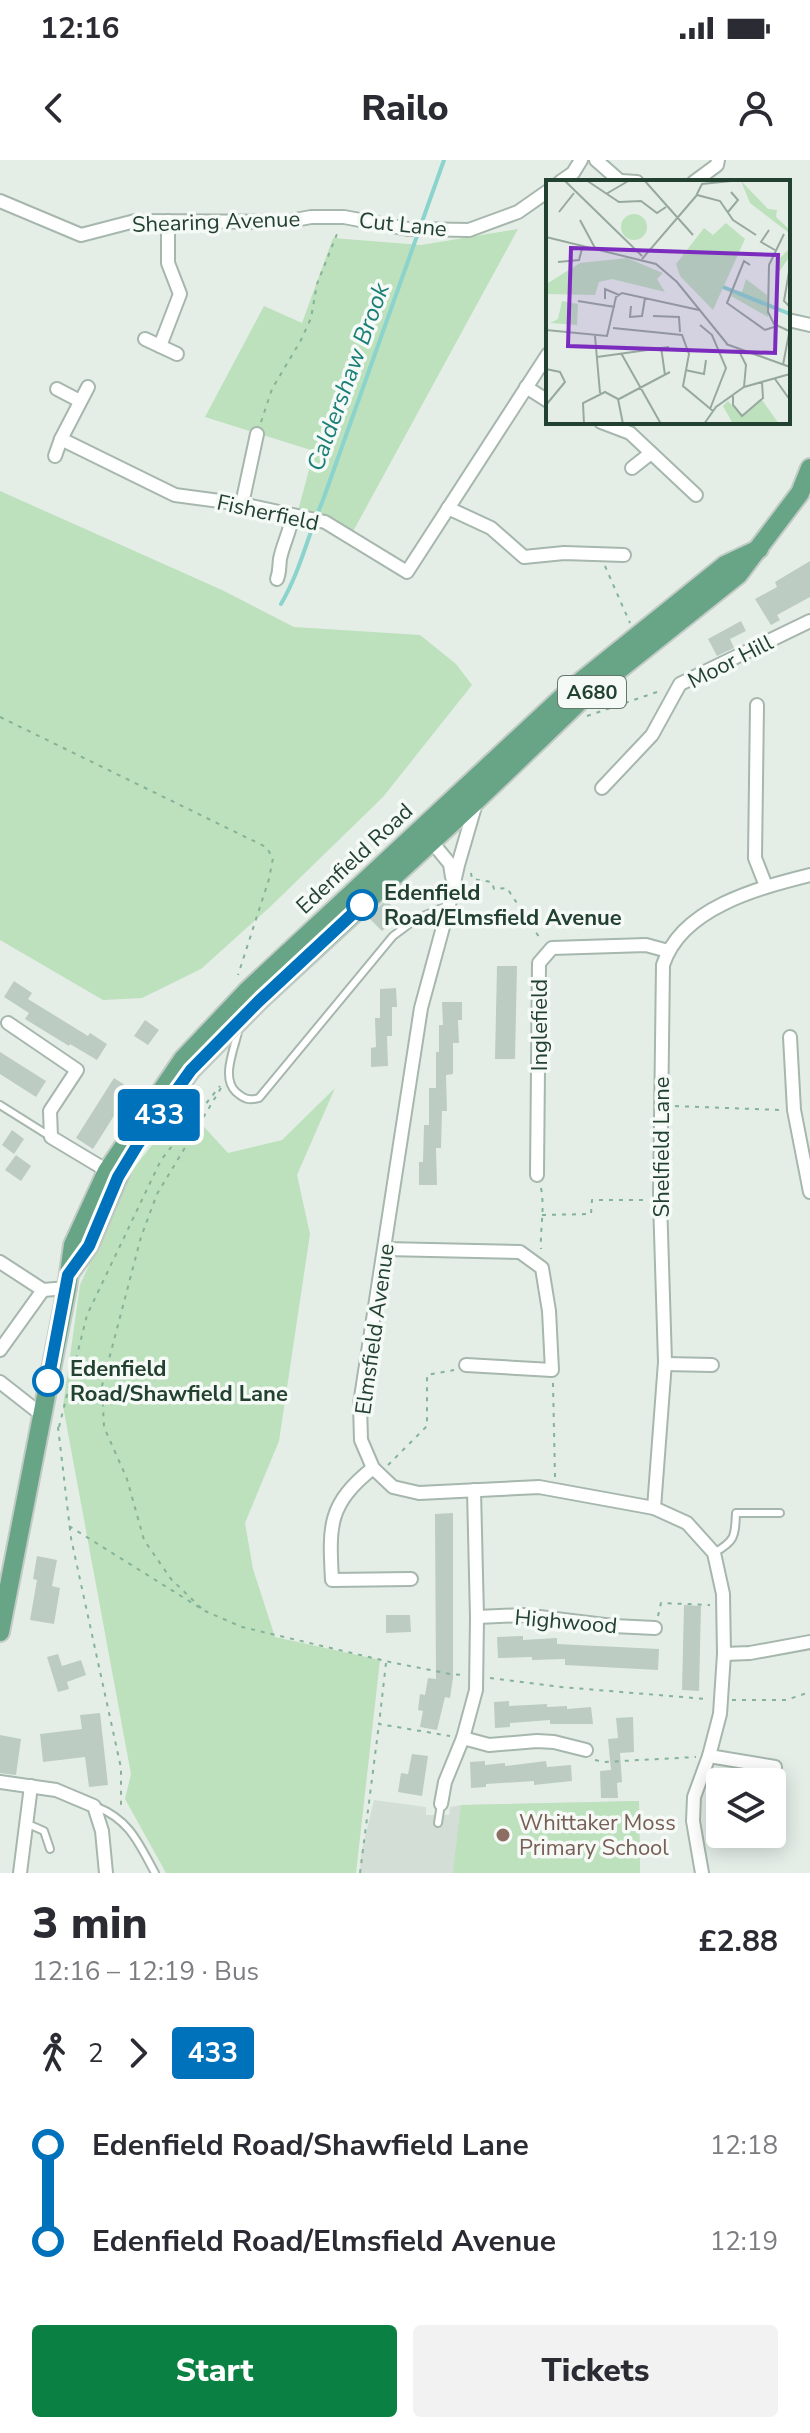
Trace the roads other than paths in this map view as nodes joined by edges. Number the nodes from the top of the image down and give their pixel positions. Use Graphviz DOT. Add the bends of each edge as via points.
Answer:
graph roads {
  1 [pos="581,160"];
  2 [pos="596,160"];
  3 [pos="718,160"];
  4 [pos="563,180"];
  5 [pos="619,180"];
  6 [pos="697,180"];
  7 [pos="546,192"];
  8 [pos="0,201"];
  9 [pos="344,217"];
  10 [pos="168,221"];
  11 [pos="790,320"];
  12 [pos="810,325"];
  13 [pos="145,339"];
  14 [pos="160,346"];
  15 [pos="177,354"];
  16 [pos="546,357"];
  17 [pos="88,387"];
  18 [pos="526,387"];
  19 [pos="57,389"];
  20 [pos="546,400"];
  21 [pos="80,401"];
  22 [pos="606,424"];
  23 [pos="257,434"];
  24 [pos="61,439"];
  25 [pos="651,453"];
  26 [pos="55,456"];
  27 [pos="632,468"];
  28 [pos="810,468"];
  29 [pos="696,495"];
  30 [pos="242,504"];
  31 [pos="448,508"];
  32 [pos="298,518"];
  33 [pos="624,555"];
  34 [pos="277,579"];
  35 [pos="810,621"];
  36 [pos="632,647"];
  37 [pos="757,705"];
  38 [pos="602,788"];
  39 [pos="477,800"];
  40 [pos="426,835"];
  41 [pos="810,875"];
  42 [pos="454,885"];
  43 [pos="766,886"];
  44 [pos="449,905"];
  45 [pos="668,951"];
  46 [pos="240,1021"];
  47 [pos="8,1023"];
  48 [pos="790,1037"];
  49 [pos="0,1105"];
  50 [pos="810,1107"];
  51 [pos="794,1108"];
  52 [pos="51,1137"];
  53 [pos="112,1174"];
  54 [pos="537,1175"];
  55 [pos="810,1192"];
  56 [pos="385,1249"];
  57 [pos="0,1262"];
  58 [pos="68,1281"];
  59 [pos="43,1290"];
  60 [pos="0,1350"];
  61 [pos="665,1364"];
  62 [pos="466,1365"];
  63 [pos="712,1365"];
  64 [pos="0,1382"];
  65 [pos="42,1415"];
  66 [pos="376,1471"];
  67 [pos="474,1490"];
  68 [pos="654,1508"];
  69 [pos="780,1513"];
  70 [pos="714,1553"];
  71 [pos="411,1579"];
  72 [pos="477,1617"];
  73 [pos="655,1628"];
  74 [pos="0,1632"];
  75 [pos="810,1642"];
  76 [pos="724,1654"];
  77 [pos="463,1738"];
  78 [pos="586,1750"];
  79 [pos="709,1756"];
  80 [pos="775,1767"];
  81 [pos="0,1782"];
  82 [pos="31,1786"];
  83 [pos="441,1804"];
  84 [pos="94,1806"];
  85 [pos="438,1823"];
  86 [pos="26,1824"];
  87 [pos="50,1849"];
  88 [pos="20,1873"];
  89 [pos="106,1873"];
  90 [pos="155,1873"];
  91 [pos="702,1873"];
  1 -- 4 [label="street"];
  2 -- 5 [label="street"];
  3 -- 6 [label="street"];
  7 -- 9 [label="street, Cut Lane" via="518,212 469,230 408,229"];
  8 -- 10 [label="street, Shearing Avenue" via="81,235 135,221"];
  9 -- 10 [label="street, Shearing Avenue"];
  10 -- 14 [label="street" via="168,263 180,294"];
  11 -- 12 [label="street"];
  13 -- 14 [label="street"];
  14 -- 15 [label="street"];
  16 -- 18 [label="street, Fisherfield"];
  17 -- 21 [label="street"];
  18 -- 20 [label="street"];
  18 -- 31 [label="street, Fisherfield"];
  19 -- 21 [label="street"];
  21 -- 24 [label="street"];
  22 -- 25 [label="street" via="630,433"];
  23 -- 30 [label="street"];
  24 -- 26 [label="street"];
  24 -- 30 [label="street, Fisherfield" via="175,495"];
  25 -- 27 [label="street"];
  25 -- 29 [label="street"];
  28 -- 36 [label="main road, Edenfield Road / A680" via="800,493 759,549 725,565"];
  30 -- 32 [label="street, Fisherfield"];
  31 -- 32 [label="street, Fisherfield" via="407,572 325,522"];
  31 -- 33 [label="street" via="491,528 524,557"];
  32 -- 34 [label="street" via="274,561 281,571"];
  35 -- 38 [label="street, Moor Hill" via="680,684 652,735"];
  36 -- 39 [label="main road, Edenfield Road / A680"];
  36 -- 40 [label="main road, Edenfield Road / A680" via="570,690"];
  37 -- 43 [label="street" via="755,858"];
  39 -- 40 [label="main road, Edenfield Road / A680"];
  39 -- 42 [label="street, Elmsfield Avenue"];
  40 -- 42 [label="street" via="450,864"];
  40 -- 46 [label="main road, Edenfield Road / A680"];
  40 -- 53 [label="main road, Edenfield Road / A680" via="248,990 183,1059"];
  41 -- 43 [label="street"];
  42 -- 44 [label="street, Elmsfield Avenue"];
  43 -- 45 [label="street" via="709,912 684,929"];
  44 -- 46 [label="lane" via="393,936 259,1098 252,1100 230,1086 228,1076"];
  44 -- 56 [label="street, Elmsfield Avenue" via="421,1008"];
  45 -- 54 [label="street, Inglefield" via="646,945 552,948 539,963"];
  45 -- 61 [label="street, Shelfield Lane" via="663,965 660,1200"];
  46 -- 53 [label="main road, Edenfield Road / A680" via="191,1070"];
  47 -- 52 [label="street" via="77,1070 50,1111"];
  48 -- 51 [label="street"];
  49 -- 52 [label="lane"];
  50 -- 51 [label="street"];
  51 -- 55 [label="street"];
  52 -- 53 [label="street"];
  53 -- 58 [label="main road, Edenfield Road / A680" via="89,1246"];
  56 -- 62 [label="street" via="520,1252 542,1268 552,1370"];
  56 -- 66 [label="street, Elmsfield Avenue" via="360,1404 361,1440"];
  57 -- 59 [label="street"];
  58 -- 59 [label="street"];
  58 -- 65 [label="main road, Edenfield Road / A680"];
  59 -- 60 [label="street"];
  61 -- 63 [label="street"];
  61 -- 68 [label="street, Shelfield Lane"];
  64 -- 65 [label="street"];
  65 -- 74 [label="main road, Edenfield Road / A680"];
  66 -- 67 [label="street" via="393,1487 419,1493"];
  66 -- 71 [label="street" via="351,1485 337,1506 330,1535 332,1580"];
  67 -- 68 [label="street" via="539,1487"];
  67 -- 72 [label="street"];
  68 -- 70 [label="street" via="687,1523"];
  69 -- 70 [label="lane" via="736,1513 735,1536"];
  70 -- 76 [label="street" via="723,1594"];
  72 -- 73 [label="street, Highwood" via="523,1615"];
  72 -- 77 [label="street" via="476,1690"];
  75 -- 76 [label="street"];
  76 -- 79 [label="street" via="720,1714"];
  77 -- 78 [label="street" via="489,1745 554,1742"];
  77 -- 83 [label="street"];
  79 -- 80 [label="street"];
  79 -- 91 [label="street" via="694,1797"];
  81 -- 82 [label="street"];
  82 -- 84 [label="street"];
  82 -- 86 [label="street"];
  83 -- 85 [label="lane"];
  84 -- 89 [label="street"];
  84 -- 90 [label="lane" via="121,1819"];
  86 -- 87 [label="lane" via="44,1831"];
  86 -- 88 [label="street"];
}
